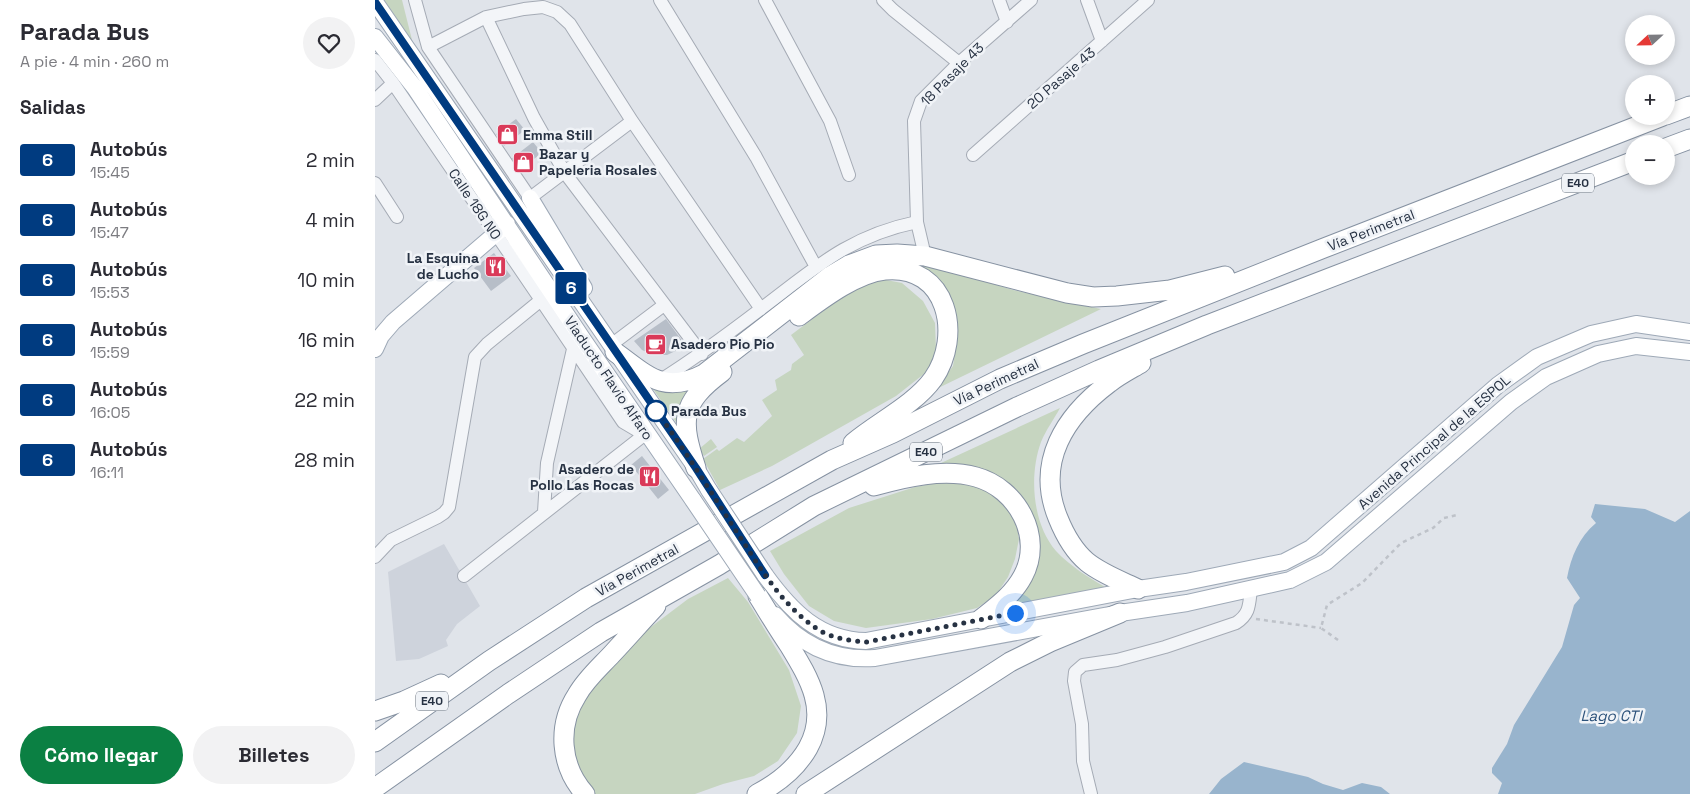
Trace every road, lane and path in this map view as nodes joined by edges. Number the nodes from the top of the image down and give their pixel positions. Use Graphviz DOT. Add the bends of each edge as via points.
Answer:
graph roads {
  1 [pos="415,0"];
  2 [pos="661,0"];
  3 [pos="765,0"];
  4 [pos="883,0"];
  5 [pos="999,0"];
  6 [pos="1031,0"];
  7 [pos="1087,0"];
  8 [pos="1148,0"];
  9 [pos="378,6"];
  10 [pos="486,17"];
  11 [pos="1007,22"];
  12 [pos="375,37"];
  13 [pos="1102,41"];
  14 [pos="428,47"];
  15 [pos="375,60"];
  16 [pos="959,63"];
  17 [pos="393,83"];
  18 [pos="375,100"];
  19 [pos="1690,106"];
  20 [pos="1675,112"];
  21 [pos="632,121"];
  22 [pos="1642,125"];
  23 [pos="1690,139"];
  24 [pos="1675,145"];
  25 [pos="973,155"];
  26 [pos="1625,164"];
  27 [pos="565,173"];
  28 [pos="849,175"];
  29 [pos="375,183"];
  30 [pos="530,198"];
  31 [pos="397,217"];
  32 [pos="917,222"];
  33 [pos="501,229"];
  34 [pos="1324,248"];
  35 [pos="925,256"];
  36 [pos="816,266"];
  37 [pos="541,300"];
  38 [pos="664,305"];
  39 [pos="761,309"];
  40 [pos="1207,325"];
  41 [pos="1690,332"];
  42 [pos="611,345"];
  43 [pos="375,349"];
  44 [pos="573,349"];
  45 [pos="1690,352"];
  46 [pos="702,354"];
  47 [pos="659,381"];
  48 [pos="1448,428"];
  49 [pos="647,437"];
  50 [pos="1462,445"];
  51 [pos="832,460"];
  52 [pos="696,468"];
  53 [pos="814,506"];
  54 [pos="544,512"];
  55 [pos="1457,515"];
  56 [pos="375,557"];
  57 [pos="1244,570"];
  58 [pos="463,576"];
  59 [pos="1162,586"];
  60 [pos="1138,589"];
  61 [pos="1251,589"];
  62 [pos="669,592"];
  63 [pos="758,596"];
  64 [pos="1166,606"];
  65 [pos="1120,613"];
  66 [pos="1245,618"];
  67 [pos="981,620"];
  68 [pos="1321,628"];
  69 [pos="1338,640"];
  70 [pos="489,661"];
  71 [pos="375,711"];
  72 [pos="375,742"];
  73 [pos="375,788"];
  74 [pos="585,794"];
  75 [pos="757,794"];
  76 [pos="806,794"];
  77 [pos="1091,794"];
  1 -- 14 [label="street"];
  2 -- 36 [label="street" via="756,157"];
  3 -- 28 [label="street" via="830,122"];
  4 -- 16 [label="street"];
  5 -- 11 [label="street"];
  6 -- 11 [label="street, 18 Pasaje 43"];
  7 -- 13 [label="street"];
  8 -- 13 [label="street, 20 Pasaje 43"];
  9 -- 42 [label="main road, Viaducto Flavio Alfaro"];
  10 -- 14 [label="street"];
  10 -- 21 [label="street" via="543,7 557,12 570,24"];
  10 -- 27 [label="street" via="534,118"];
  11 -- 16 [label="street, 18 Pasaje 43"];
  12 -- 33 [label="main road, Viaducto Flavio Alfaro" via="415,88"];
  13 -- 25 [label="street, 20 Pasaje 43"];
  14 -- 30 [label="street"];
  15 -- 17 [label="street, Calle 18G NO"];
  16 -- 32 [label="street, 18 Pasaje 43" via="921,102 914,121"];
  17 -- 18 [label="street"];
  17 -- 33 [label="street, Calle 18G NO"];
  19 -- 20 [label="highway, Vía Perimetral / E40"];
  21 -- 27 [label="street"];
  21 -- 39 [label="street"];
  22 -- 34 [label="highway, Vía Perimetral / E40"];
  23 -- 24 [label="highway"];
  26 -- 40 [label="highway, E40"];
  27 -- 30 [label="street"];
  27 -- 38 [label="street"];
  29 -- 31 [label="street"];
  30 -- 42 [label="main road" via="605,324"];
  32 -- 35 [label="street, 18 Pasaje 43"];
  32 -- 36 [label="street" via="871,234"];
  33 -- 37 [label="street, Calle 18G NO"];
  33 -- 43 [label="main road" via="393,322"];
  33 -- 49 [label="main road, Viaducto Flavio Alfaro"];
  34 -- 35 [label="highway" via="1185,287 1105,297 1067,293"];
  34 -- 51 [label="highway, Vía Perimetral / E40" via="1001,379"];
  35 -- 47 [label="highway" via="883,254 849,265 819,284 704,374 678,384"];
  36 -- 39 [label="street"];
  37 -- 44 [label="street, Calle 18G NO"];
  37 -- 56 [label="street" via="475,357 449,506 438,517 391,540"];
  38 -- 42 [label="street"];
  38 -- 46 [label="street"];
  39 -- 46 [label="street"];
  40 -- 53 [label="highway, E40" via="1017,407"];
  40 -- 60 [label="highway" via="1104,386 1075,414 1054,452 1050,471 1051,493 1066,535 1090,564"];
  41 -- 48 [label="main road, Avenida Principal de la ESPOL" via="1636,324 1591,334 1537,357 1497,385"];
  42 -- 47 [label="highway" via="648,376"];
  42 -- 52 [label="main road, Viaducto Flavio Alfaro"];
  44 -- 49 [label="street, Calle 18G NO" via="623,422"];
  44 -- 54 [label="street" via="547,463"];
  45 -- 50 [label="main road, Avenida Principal de la ESPOL" via="1636,346 1597,354 1546,377 1511,402"];
  46 -- 47 [label="street"];
  48 -- 50 [label="main road"];
  48 -- 57 [label="main road, Avenida Principal de la ESPOL" via="1311,548 1283,562"];
  49 -- 54 [label="street"];
  49 -- 63 [label="main road, Viaducto Flavio Alfaro, bridge"];
  50 -- 61 [label="main road, Avenida Principal de la ESPOL" via="1325,562 1290,580"];
  51 -- 52 [label="highway" via="923,390 943,359 948,341 947,312 932,287 911,273 884,270 853,281 817,303 713,379 695,398 686,418 686,436"];
  51 -- 70 [label="highway, Vía Perimetral / E40" via="586,598"];
  52 -- 67 [label="main road, Viaducto Flavio Alfaro, bridge" via="765,575 809,623 828,634 866,642"];
  53 -- 62 [label="highway, E40" via="719,566"];
  53 -- 67 [label="highway" via="876,486 939,474 977,477 1001,489 1020,509 1027,525 1030,559 1014,590"];
  54 -- 58 [label="street"];
  55 -- 68 [label="path" via="1444,518 1433,528 1401,543 1362,583 1327,605"];
  57 -- 59 [label="main road, Avenida Principal de la ESPOL"];
  57 -- 61 [label="main road"];
  59 -- 60 [label="main road, Avenida Principal de la ESPOL"];
  59 -- 64 [label="main road" via="1171,597"];
  60 -- 67 [label="main road, Avenida Principal de la ESPOL"];
  61 -- 64 [label="main road, Avenida Principal de la ESPOL"];
  61 -- 66 [label="street"];
  62 -- 73 [label="highway, E40" via="531,678"];
  62 -- 74 [label="highway" via="585,682 569,708 564,725 565,752 572,776"];
  63 -- 65 [label="main road, Viaducto Flavio Alfaro" via="782,623 804,641 829,653 856,659 884,657"];
  63 -- 75 [label="highway" via="805,672 814,694 817,720 813,737 798,763 780,780"];
  64 -- 65 [label="main road, Avenida Principal de la ESPOL"];
  65 -- 76 [label="highway" via="1011,662"];
  66 -- 68 [label="path"];
  66 -- 77 [label="street" via="1165,648 1083,666 1075,672 1083,762"];
  68 -- 69 [label="path"];
  70 -- 71 [label="highway"];
  70 -- 72 [label="highway, Vía Perimetral / E40"];
}
